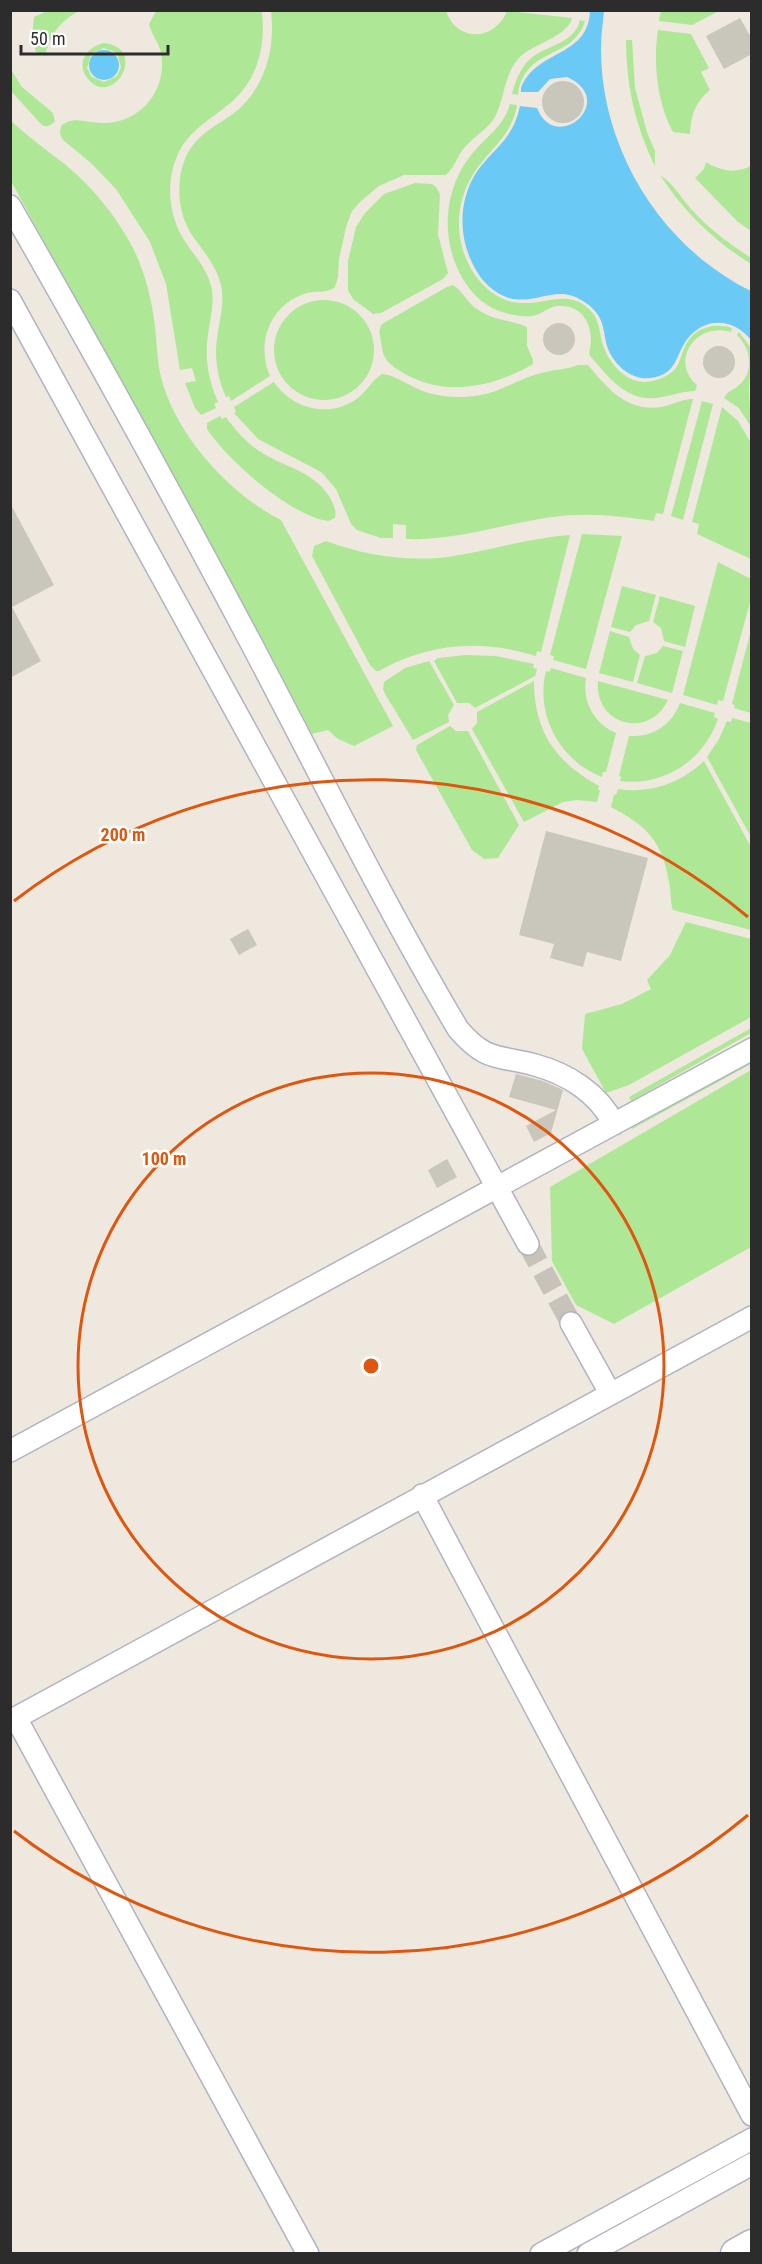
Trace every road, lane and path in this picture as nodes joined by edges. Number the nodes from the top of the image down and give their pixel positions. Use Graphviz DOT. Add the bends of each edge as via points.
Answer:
graph roads {
  1 [pos="10,206"];
  2 [pos="10,300"];
  3 [pos="752,1049"];
  4 [pos="614,1124"];
  5 [pos="496,1186"];
  6 [pos="528,1244"];
  7 [pos="752,1317"];
  8 [pos="571,1323"];
  9 [pos="610,1393"];
  10 [pos="10,1451"];
  11 [pos="422,1495"];
  12 [pos="13,1720"];
  13 [pos="752,2115"];
  14 [pos="752,2139"];
  15 [pos="752,2164"];
  16 [pos="752,2245"];
  17 [pos="308,2253"];
  18 [pos="541,2253"];
  19 [pos="588,2253"];
  20 [pos="736,2253"];
  1 -- 4 [label="street" via="136,430 458,1029 474,1046 494,1057 549,1070 577,1083 597,1099"];
  2 -- 5 [label="street"];
  3 -- 4 [label="street"];
  4 -- 5 [label="street"];
  5 -- 6 [label="street"];
  5 -- 10 [label="street"];
  7 -- 9 [label="street"];
  8 -- 9 [label="street"];
  9 -- 11 [label="street"];
  11 -- 12 [label="street"];
  11 -- 13 [label="street"];
  12 -- 17 [label="street"];
  14 -- 18 [label="street"];
  15 -- 19 [label="street"];
  16 -- 20 [label="street"];
}
